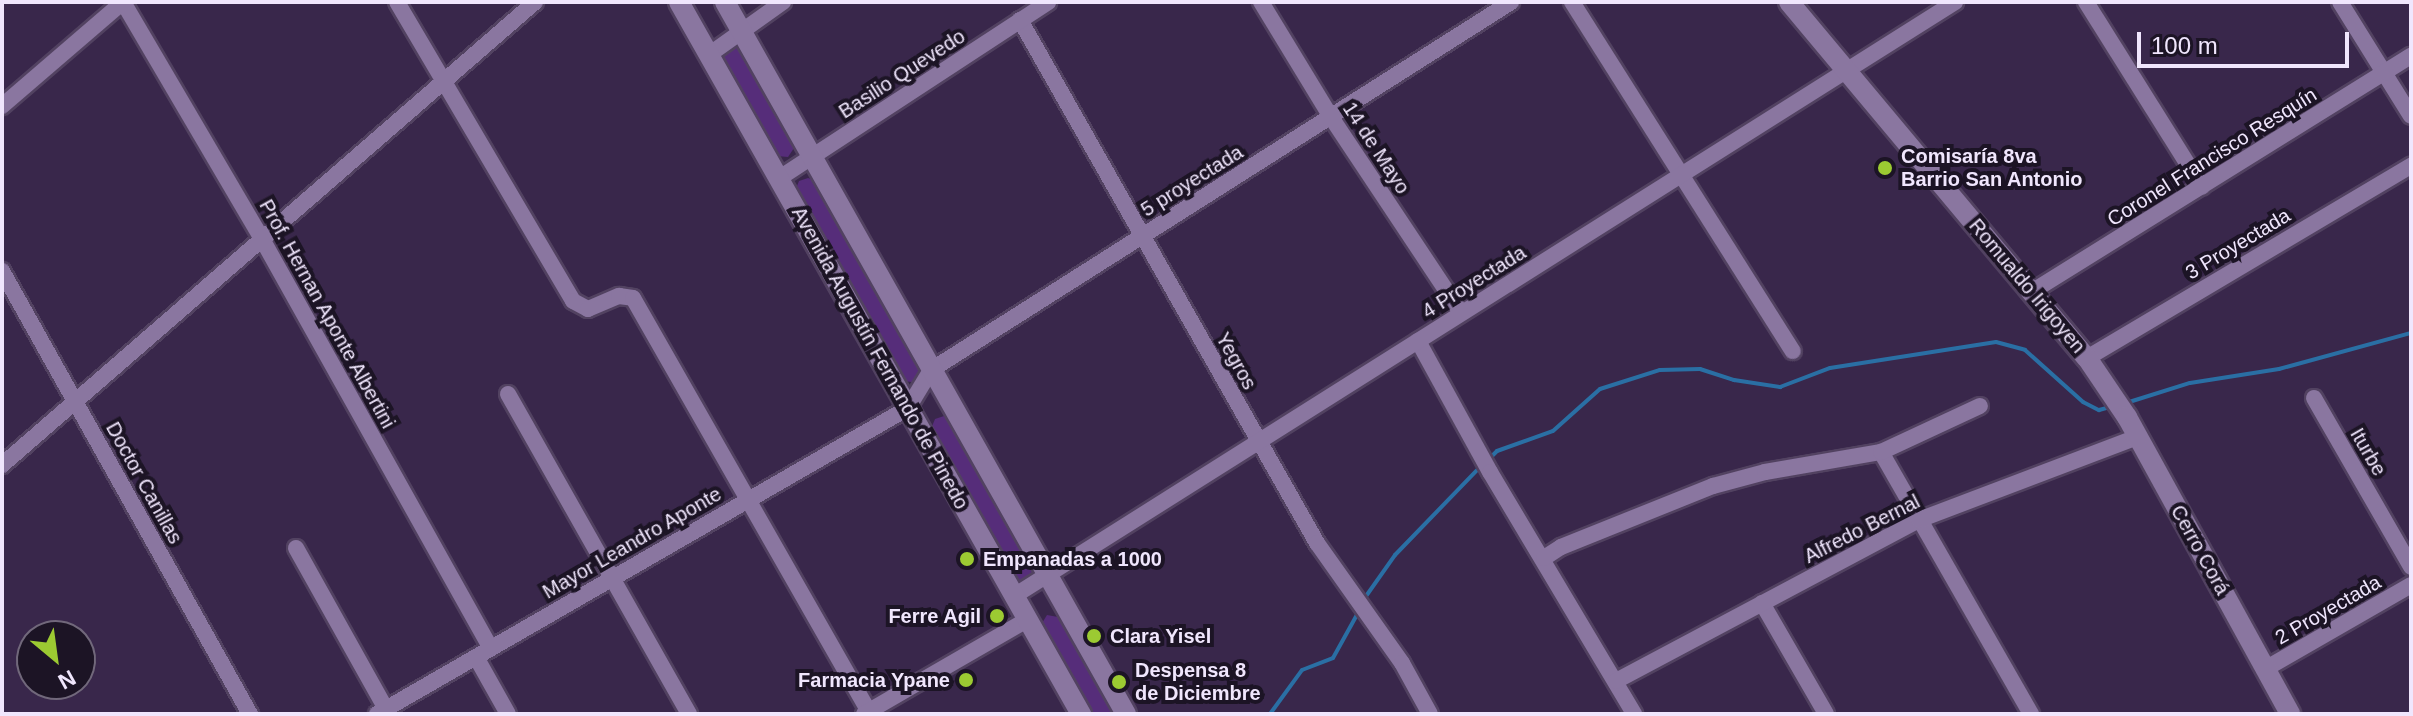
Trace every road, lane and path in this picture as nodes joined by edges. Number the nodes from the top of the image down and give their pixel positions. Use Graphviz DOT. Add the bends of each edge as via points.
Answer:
graph roads {
  1 [pos="123,2"];
  2 [pos="397,2"];
  3 [pos="535,2"];
  4 [pos="679,2"];
  5 [pos="725,2"];
  6 [pos="783,2"];
  7 [pos="1048,2"];
  8 [pos="1261,2"];
  9 [pos="1511,2"];
  10 [pos="1572,2"];
  11 [pos="1789,2"];
  12 [pos="1955,2"];
  13 [pos="2086,2"];
  14 [pos="2340,2"];
  15 [pos="1020,20"];
  16 [pos="743,33"];
  17 [pos="710,54"];
  18 [pos="2411,56"];
  19 [pos="1846,71"];
  20 [pos="2385,73"];
  21 [pos="442,82"];
  22 [pos="2,106"];
  23 [pos="2411,116"];
  24 [pos="1331,117"];
  25 [pos="813,156"];
  26 [pos="2411,166"];
  27 [pos="1679,176"];
  28 [pos="778,179"];
  29 [pos="2202,187"];
  30 [pos="1142,236"];
  31 [pos="262,239"];
  32 [pos="2,271"];
  33 [pos="2033,291"];
  34 [pos="1461,313"];
  35 [pos="1418,341"];
  36 [pos="1793,351"];
  37 [pos="2087,358"];
  38 [pos="931,370"];
  39 [pos="2107,389"];
  40 [pos="508,394"];
  41 [pos="2314,398"];
  42 [pos="76,401"];
  43 [pos="1980,406"];
  44 [pos="908,408"];
  45 [pos="2138,437"];
  46 [pos="1258,442"];
  47 [pos="1881,452"];
  48 [pos="2,465"];
  49 [pos="751,498"];
  50 [pos="1919,520"];
  51 [pos="296,548"];
  52 [pos="1544,558"];
  53 [pos="2411,567"];
  54 [pos="1047,574"];
  55 [pos="614,577"];
  56 [pos="2411,585"];
  57 [pos="1014,596"];
  58 [pos="1762,603"];
  59 [pos="1027,620"];
  60 [pos="491,648"];
  61 [pos="476,657"];
  62 [pos="2265,669"];
  63 [pos="1616,681"];
  64 [pos="381,711"];
  65 [pos="866,712"];
  66 [pos="250,714"];
  67 [pos="508,714"];
  68 [pos="689,714"];
  69 [pos="1081,714"];
  70 [pos="1126,714"];
  71 [pos="1430,714"];
  72 [pos="1634,714"];
  73 [pos="1826,714"];
  74 [pos="2031,714"];
  75 [pos="2290,714"];
  1 -- 22 [label="street"];
  1 -- 31 [label="street, Prof. Hernan Aponte Albertini"];
  2 -- 21 [label="street"];
  3 -- 21 [label="street"];
  4 -- 17 [label="street, Avenida Augustín Fernando de Pinedo"];
  5 -- 16 [label="street, Avenida Augustín Fernando de Pinedo"];
  6 -- 16 [label="street"];
  7 -- 15 [label="street, Basilio Quevedo"];
  8 -- 24 [label="street, 14 de Mayo"];
  9 -- 24 [label="street, 5 proyectada"];
  10 -- 27 [label="street"];
  11 -- 19 [label="street, Romualdo Irigoyen"];
  12 -- 19 [label="street, 4 Proyectada"];
  13 -- 29 [label="street"];
  14 -- 20 [label="street"];
  15 -- 25 [label="street, Basilio Quevedo"];
  15 -- 30 [label="street, Yegros"];
  16 -- 17 [label="street"];
  16 -- 25 [label="street, Avenida Augustín Fernando de Pinedo"];
  17 -- 28 [label="street, Avenida Augustín Fernando de Pinedo"];
  18 -- 20 [label="street, Coronel Francisco Resquín"];
  19 -- 27 [label="street, 4 Proyectada"];
  19 -- 33 [label="street, Romualdo Irigoyen"];
  20 -- 23 [label="street"];
  20 -- 29 [label="street, Coronel Francisco Resquín"];
  21 -- 31 [label="street"];
  21 -- 49 [label="street" via="573,301 588,309 619,296 633,298"];
  24 -- 30 [label="street, 5 proyectada"];
  24 -- 34 [label="street, 14 de Mayo"];
  25 -- 28 [label="street, Basilio Quevedo"];
  25 -- 38 [label="street, Avenida Augustín Fernando de Pinedo"];
  26 -- 37 [label="street, 3 Proyectada"];
  27 -- 34 [label="street, 4 Proyectada"];
  27 -- 36 [label="street"];
  28 -- 44 [label="street, Avenida Augustín Fernando de Pinedo"];
  29 -- 33 [label="street, Coronel Francisco Resquín"];
  30 -- 38 [label="street, 5 proyectada"];
  30 -- 46 [label="street, Yegros"];
  31 -- 42 [label="street"];
  31 -- 60 [label="street, Prof. Hernan Aponte Albertini"];
  32 -- 42 [label="street, Doctor Canillas"];
  33 -- 37 [label="street, Romualdo Irigoyen"];
  34 -- 35 [label="street, 4 Proyectada"];
  35 -- 46 [label="street, 4 Proyectada"];
  35 -- 52 [label="street"];
  37 -- 39 [label="street, Romualdo Irigoyen"];
  38 -- 44 [label="street, 5 proyectada"];
  38 -- 54 [label="street, Avenida Augustín Fernando de Pinedo"];
  39 -- 45 [label="street, Cerro Corá"];
  40 -- 55 [label="street"];
  41 -- 53 [label="street, Iturbe"];
  42 -- 48 [label="street"];
  42 -- 66 [label="street, Doctor Canillas"];
  43 -- 47 [label="street"];
  44 -- 49 [label="street, Mayor Leandro Aponte"];
  44 -- 57 [label="street, Avenida Augustín Fernando de Pinedo"];
  45 -- 50 [label="street, Alfredo Bernal"];
  45 -- 62 [label="street, Cerro Corá"];
  46 -- 54 [label="street, 4 Proyectada"];
  46 -- 71 [label="street, Yegros"];
  47 -- 50 [label="street"];
  47 -- 52 [label="street" via="1713,486"];
  49 -- 55 [label="street, Mayor Leandro Aponte"];
  49 -- 65 [label="street"];
  50 -- 58 [label="street, Alfredo Bernal"];
  50 -- 74 [label="street"];
  51 -- 64 [label="street"];
  52 -- 63 [label="street"];
  54 -- 57 [label="street, 4 Proyectada"];
  54 -- 70 [label="street, Avenida Augustín Fernando de Pinedo"];
  55 -- 60 [label="street, Mayor Leandro Aponte"];
  55 -- 68 [label="street"];
  56 -- 62 [label="street, 2 Proyectada"];
  57 -- 59 [label="street, Avenida Augustín Fernando de Pinedo"];
  58 -- 63 [label="street, Alfredo Bernal"];
  58 -- 73 [label="street"];
  59 -- 65 [label="street"];
  59 -- 69 [label="street, Avenida Augustín Fernando de Pinedo"];
  60 -- 61 [label="street, Mayor Leandro Aponte"];
  61 -- 64 [label="street, Mayor Leandro Aponte"];
  61 -- 67 [label="street"];
  62 -- 75 [label="street, Cerro Corá"];
  63 -- 72 [label="street"];
}
